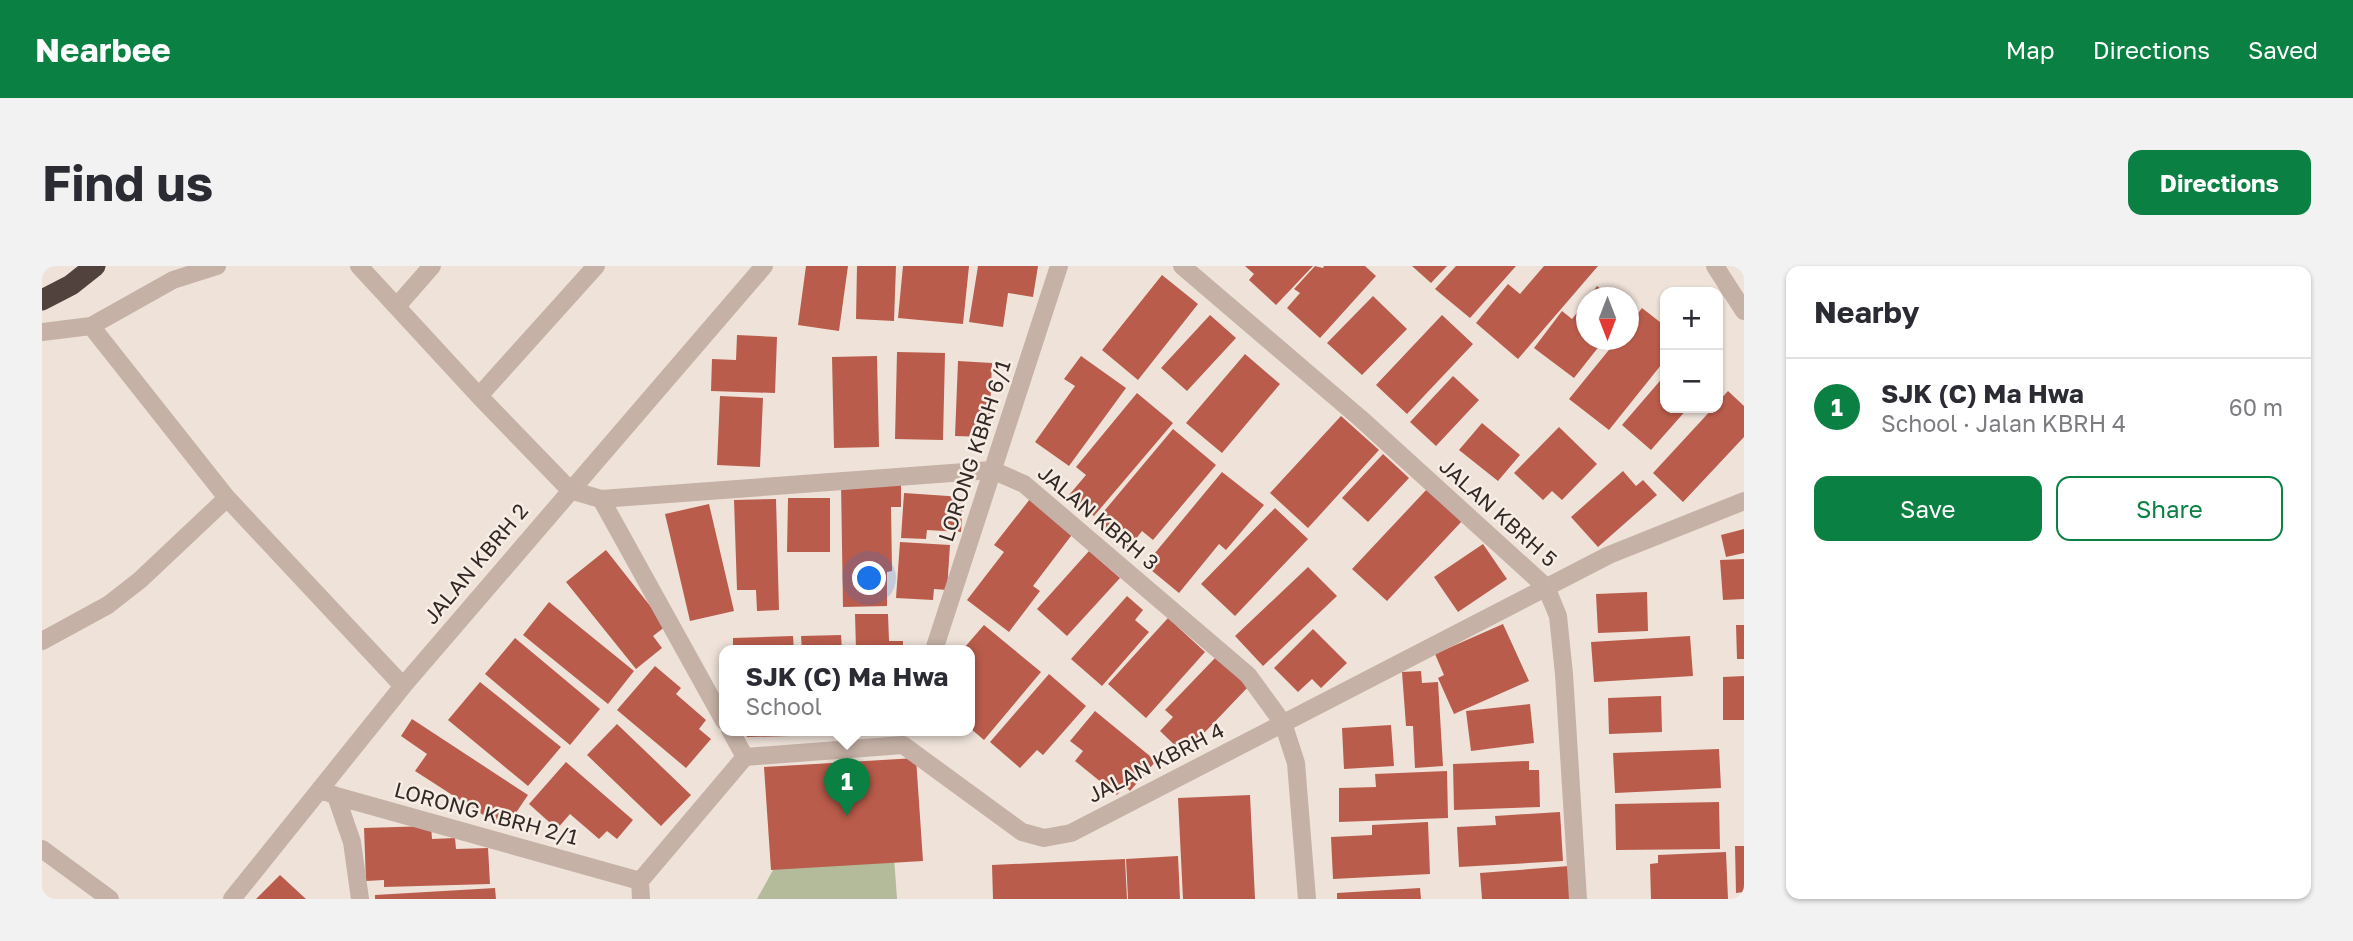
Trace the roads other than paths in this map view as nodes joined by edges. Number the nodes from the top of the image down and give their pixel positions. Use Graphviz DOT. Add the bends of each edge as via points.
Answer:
graph roads {
  1 [pos="94,266"];
  2 [pos="217,266"];
  3 [pos="359,266"];
  4 [pos="432,266"];
  5 [pos="596,266"];
  6 [pos="764,266"];
  7 [pos="1059,266"];
  8 [pos="1182,266"];
  9 [pos="1715,266"];
  10 [pos="42,300"];
  11 [pos="397,306"];
  12 [pos="1744,311"];
  13 [pos="91,326"];
  14 [pos="42,332"];
  15 [pos="479,396"];
  16 [pos="992,470"];
  17 [pos="570,490"];
  18 [pos="227,498"];
  19 [pos="601,499"];
  20 [pos="1744,501"];
  21 [pos="1546,587"];
  22 [pos="42,641"];
  23 [pos="936,645"];
  24 [pos="403,686"];
  25 [pos="719,712"];
  26 [pos="1283,723"];
  27 [pos="733,736"];
  28 [pos="905,738"];
  29 [pos="745,757"];
  30 [pos="328,793"];
  31 [pos="42,849"];
  32 [pos="641,890"];
  33 [pos="110,899"];
  34 [pos="232,899"];
  35 [pos="360,899"];
  36 [pos="1307,899"];
  37 [pos="1578,899"];
  1 -- 10 [label="highway"];
  2 -- 13 [label="street" via="173,279"];
  3 -- 11 [label="street"];
  4 -- 11 [label="street"];
  5 -- 15 [label="street"];
  6 -- 17 [label="street, JALAN KBRH 2"];
  7 -- 16 [label="street, LORONG KBRH 6/1"];
  8 -- 21 [label="street, JALAN KBRH 5" via="1360,418"];
  9 -- 12 [label="street"];
  11 -- 15 [label="street"];
  13 -- 14 [label="street"];
  13 -- 18 [label="street"];
  15 -- 17 [label="street"];
  16 -- 19 [label="street, JALAN KBRH 3"];
  16 -- 23 [label="street, LORONG KBRH 6/1"];
  16 -- 26 [label="street, JALAN KBRH 3" via="1024,484 1248,675"];
  17 -- 19 [label="street, JALAN KBRH 3"];
  17 -- 24 [label="street, JALAN KBRH 2"];
  18 -- 22 [label="street" via="108,604"];
  18 -- 24 [label="street"];
  19 -- 25 [label="street"];
  20 -- 21 [label="street, JALAN KBRH 4" via="1609,555"];
  21 -- 26 [label="street, JALAN KBRH 4"];
  21 -- 37 [label="street, JALAN KBRH 5" via="1558,616 1564,674"];
  24 -- 30 [label="street, JALAN KBRH 2"];
  26 -- 28 [label="street, JALAN KBRH 4" via="1071,833 1044,838 1022,832"];
  26 -- 36 [label="street, JALAN KBRH 3" via="1296,763"];
  27 -- 29 [label="street"];
  28 -- 29 [label="street, JALAN KBRH 4"];
  29 -- 32 [label="street"];
  30 -- 32 [label="street, LORONG KBRH 2/1"];
  30 -- 34 [label="street, JALAN KBRH 2"];
  30 -- 35 [label="street" via="352,842"];
  31 -- 33 [label="street"];
}
